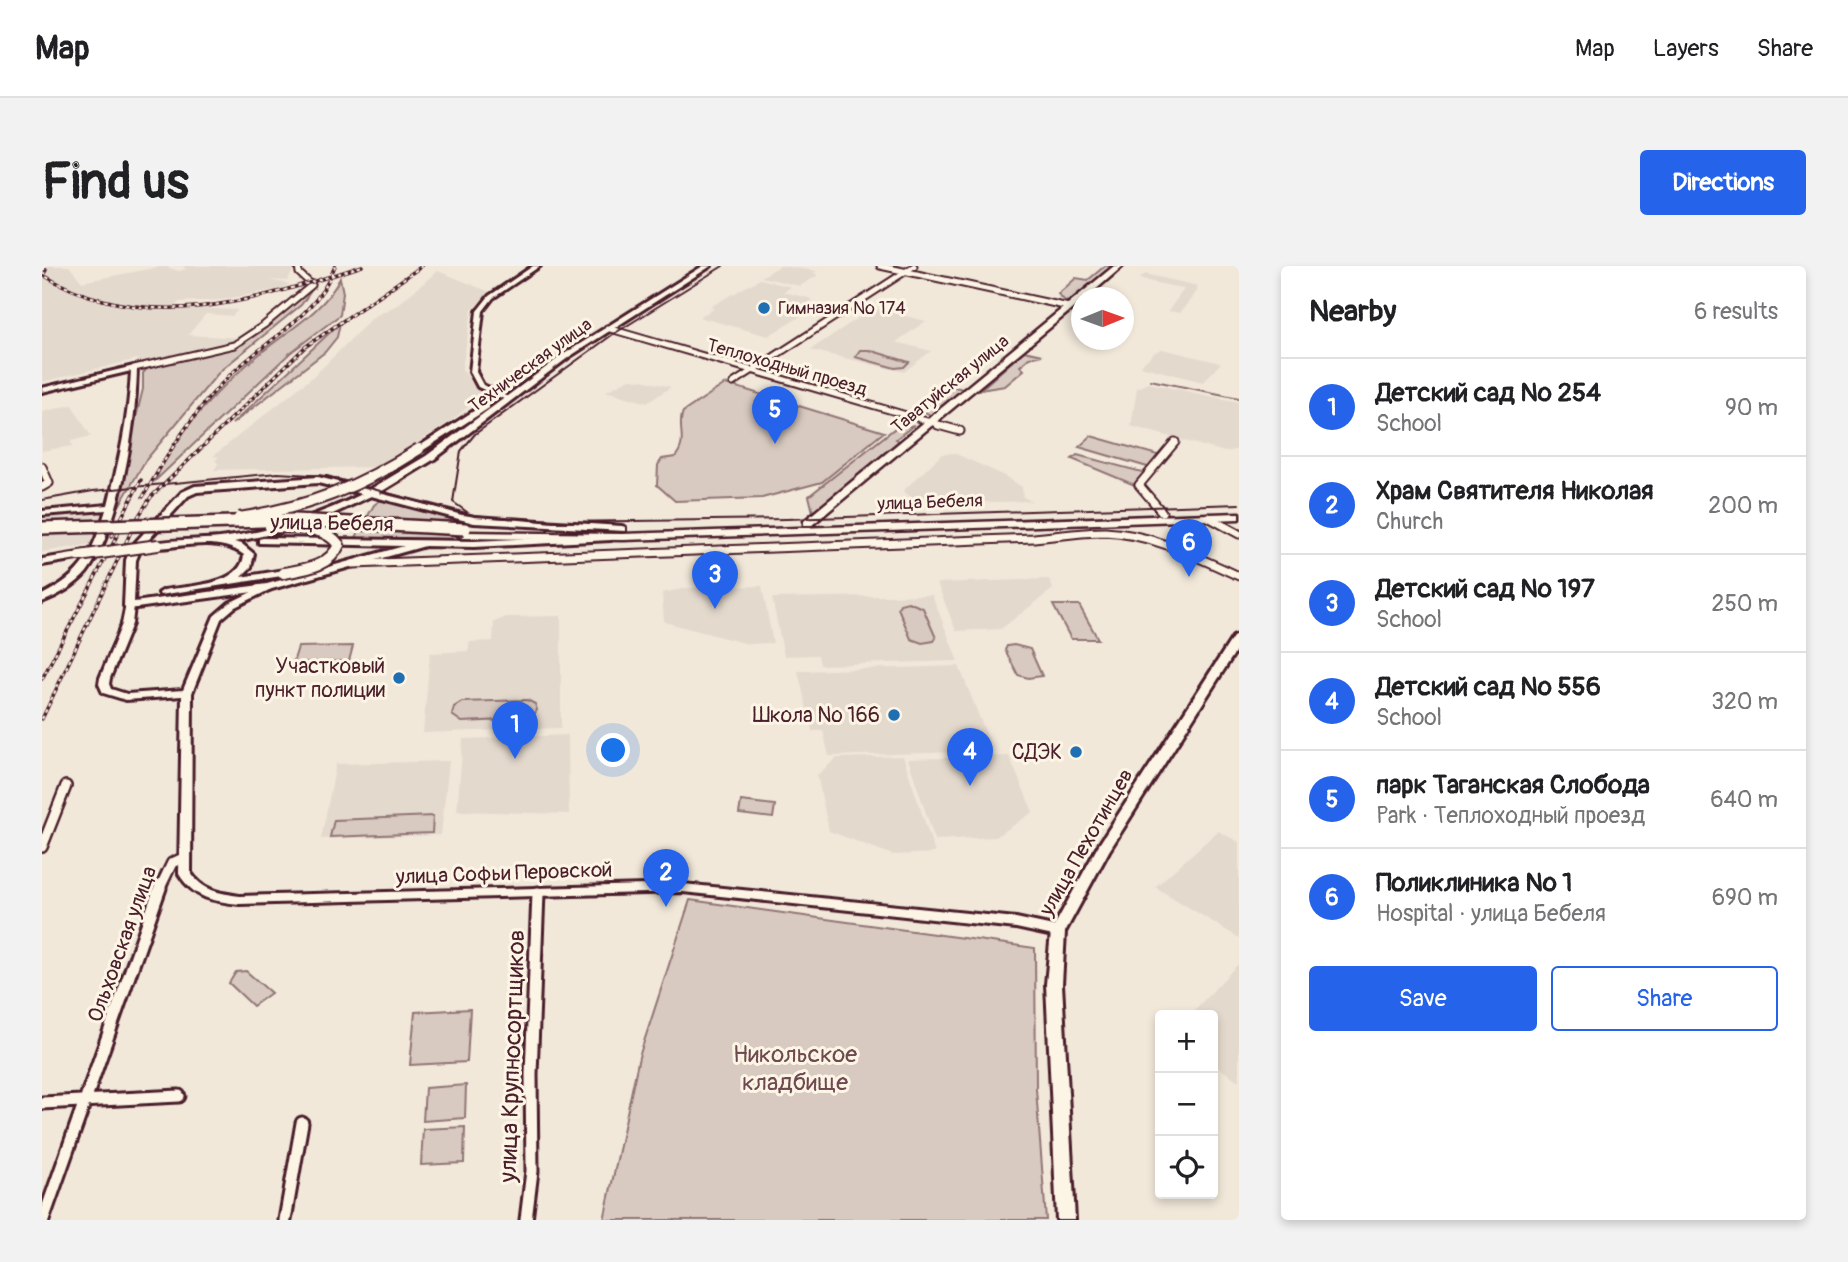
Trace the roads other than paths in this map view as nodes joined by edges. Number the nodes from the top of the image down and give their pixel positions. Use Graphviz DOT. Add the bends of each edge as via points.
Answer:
graph roads {
  1 [pos="298,266"];
  2 [pos="537,266"];
  3 [pos="708,266"];
  4 [pos="880,266"];
  5 [pos="914,266"];
  6 [pos="1119,266"];
  7 [pos="906,271"];
  8 [pos="1069,307"];
  9 [pos="607,328"];
  10 [pos="134,368"];
  11 [pos="751,371"];
  12 [pos="733,383"];
  13 [pos="42,390"];
  14 [pos="506,398"];
  15 [pos="931,422"];
  16 [pos="960,430"];
  17 [pos="1175,442"];
  18 [pos="42,467"];
  19 [pos="42,487"];
  20 [pos="373,493"];
  21 [pos="111,507"];
  22 [pos="1239,509"];
  23 [pos="1162,512"];
  24 [pos="42,513"];
  25 [pos="1239,516"];
  26 [pos="1208,517"];
  27 [pos="184,522"];
  28 [pos="270,527"];
  29 [pos="810,527"];
  30 [pos="42,528"];
  31 [pos="464,532"];
  32 [pos="622,533"];
  33 [pos="42,534"];
  34 [pos="1239,534"];
  35 [pos="204,540"];
  36 [pos="224,540"];
  37 [pos="253,541"];
  38 [pos="422,544"];
  39 [pos="42,562"];
  40 [pos="354,564"];
  41 [pos="1239,576"];
  42 [pos="209,586"];
  43 [pos="268,587"];
  44 [pos="42,599"];
  45 [pos="129,603"];
  46 [pos="1239,637"];
  47 [pos="187,693"];
  48 [pos="66,786"];
  49 [pos="42,848"];
  50 [pos="183,858"];
  51 [pos="538,893"];
  52 [pos="1058,932"];
  53 [pos="179,1096"];
  54 [pos="86,1099"];
  55 [pos="42,1103"];
  56 [pos="302,1123"];
  57 [pos="529,1219"];
  58 [pos="43,1220"];
  59 [pos="285,1220"];
  60 [pos="1066,1220"];
  1 -- 10 [label="street" via="312,285 249,337 225,348"];
  2 -- 14 [label="street" via="491,297 480,311 473,372 480,386"];
  3 -- 9 [label="main road, Техническая улица"];
  4 -- 7 [label="street"];
  5 -- 7 [label="street"];
  6 -- 8 [label="main road, Таватуйская улица"];
  7 -- 8 [label="street"];
  7 -- 11 [label="street"];
  8 -- 15 [label="main road, Таватуйская улица"];
  9 -- 11 [label="street, Теплоходный проезд"];
  9 -- 14 [label="main road, Техническая улица"];
  10 -- 13 [label="street"];
  10 -- 21 [label="street" via="133,401"];
  11 -- 12 [label="street"];
  11 -- 15 [label="street, Теплоходный проезд"];
  14 -- 20 [label="main road, Техническая улица" via="441,450"];
  14 -- 27 [label="main road, bridge" via="487,405 367,482 324,500 267,514"];
  15 -- 16 [label="street, Теплоходный проезд"];
  15 -- 29 [label="main road, Таватуйская улица"];
  17 -- 23 [label="street" via="1139,485"];
  18 -- 19 [label="street" via="50,483"];
  20 -- 32 [label="main road, улица Бебеля" via="474,520"];
  20 -- 36 [label="main road, Техническая улица" via="279,532"];
  20 -- 37 [label="main road, Техническая улица" via="292,534"];
  20 -- 45 [label="main road, улица Бебеля" via="307,480 189,491 136,547"];
  21 -- 24 [label="street"];
  21 -- 44 [label="street" via="96,552 83,571"];
  22 -- 23 [label="main road, улица Бебеля"];
  23 -- 29 [label="main road, улица Бебеля"];
  25 -- 26 [label="main road, улица Бебеля"];
  26 -- 29 [label="main road, улица Бебеля"];
  26 -- 34 [label="street"];
  27 -- 30 [label="main road, bridge"];
  27 -- 31 [label="main road, bridge" via="308,521"];
  28 -- 31 [label="main road, bridge"];
  28 -- 33 [label="main road"];
  28 -- 42 [label="main road, bridge" via="326,533 339,545 335,555 320,564"];
  29 -- 32 [label="main road, улица Бебеля"];
  31 -- 32 [label="main road, улица Бебеля"];
  32 -- 38 [label="main road, улица Бебеля" via="543,543"];
  35 -- 36 [label="main road, улица Бебеля"];
  35 -- 39 [label="main road, улица Бебеля, bridge"];
  35 -- 42 [label="main road" via="238,546 249,554 248,565 239,575"];
  36 -- 37 [label="main road, улица Бебеля"];
  37 -- 38 [label="main road, улица Бебеля"];
  38 -- 40 [label="main road"];
  40 -- 41 [label="street" via="1034,538 1096,531 1149,540"];
  40 -- 43 [label="main road"];
  42 -- 45 [label="main road"];
  43 -- 45 [label="main road"];
  43 -- 47 [label="street, Ольховская улица" via="217,618"];
  45 -- 47 [label="street" via="127,624 105,678 107,691 126,697"];
  46 -- 52 [label="main road, улица Пехотинцев" via="1103,849"];
  47 -- 50 [label="street, Ольховская улица"];
  48 -- 49 [label="street"];
  50 -- 51 [label="street, улица Софьи Перовской" via="192,887 210,897 240,900"];
  50 -- 54 [label="street, Ольховская улица" via="172,863 163,878"];
  51 -- 52 [label="street, улица Софьи Перовской" via="683,888 1016,923"];
  51 -- 57 [label="street, улица Крупносортщиков"];
  52 -- 60 [label="main road, улица Пехотинцев" via="1054,984"];
  53 -- 54 [label="street"];
  54 -- 55 [label="street"];
  54 -- 58 [label="street, Ольховская улица"];
  56 -- 59 [label="street"];
}
